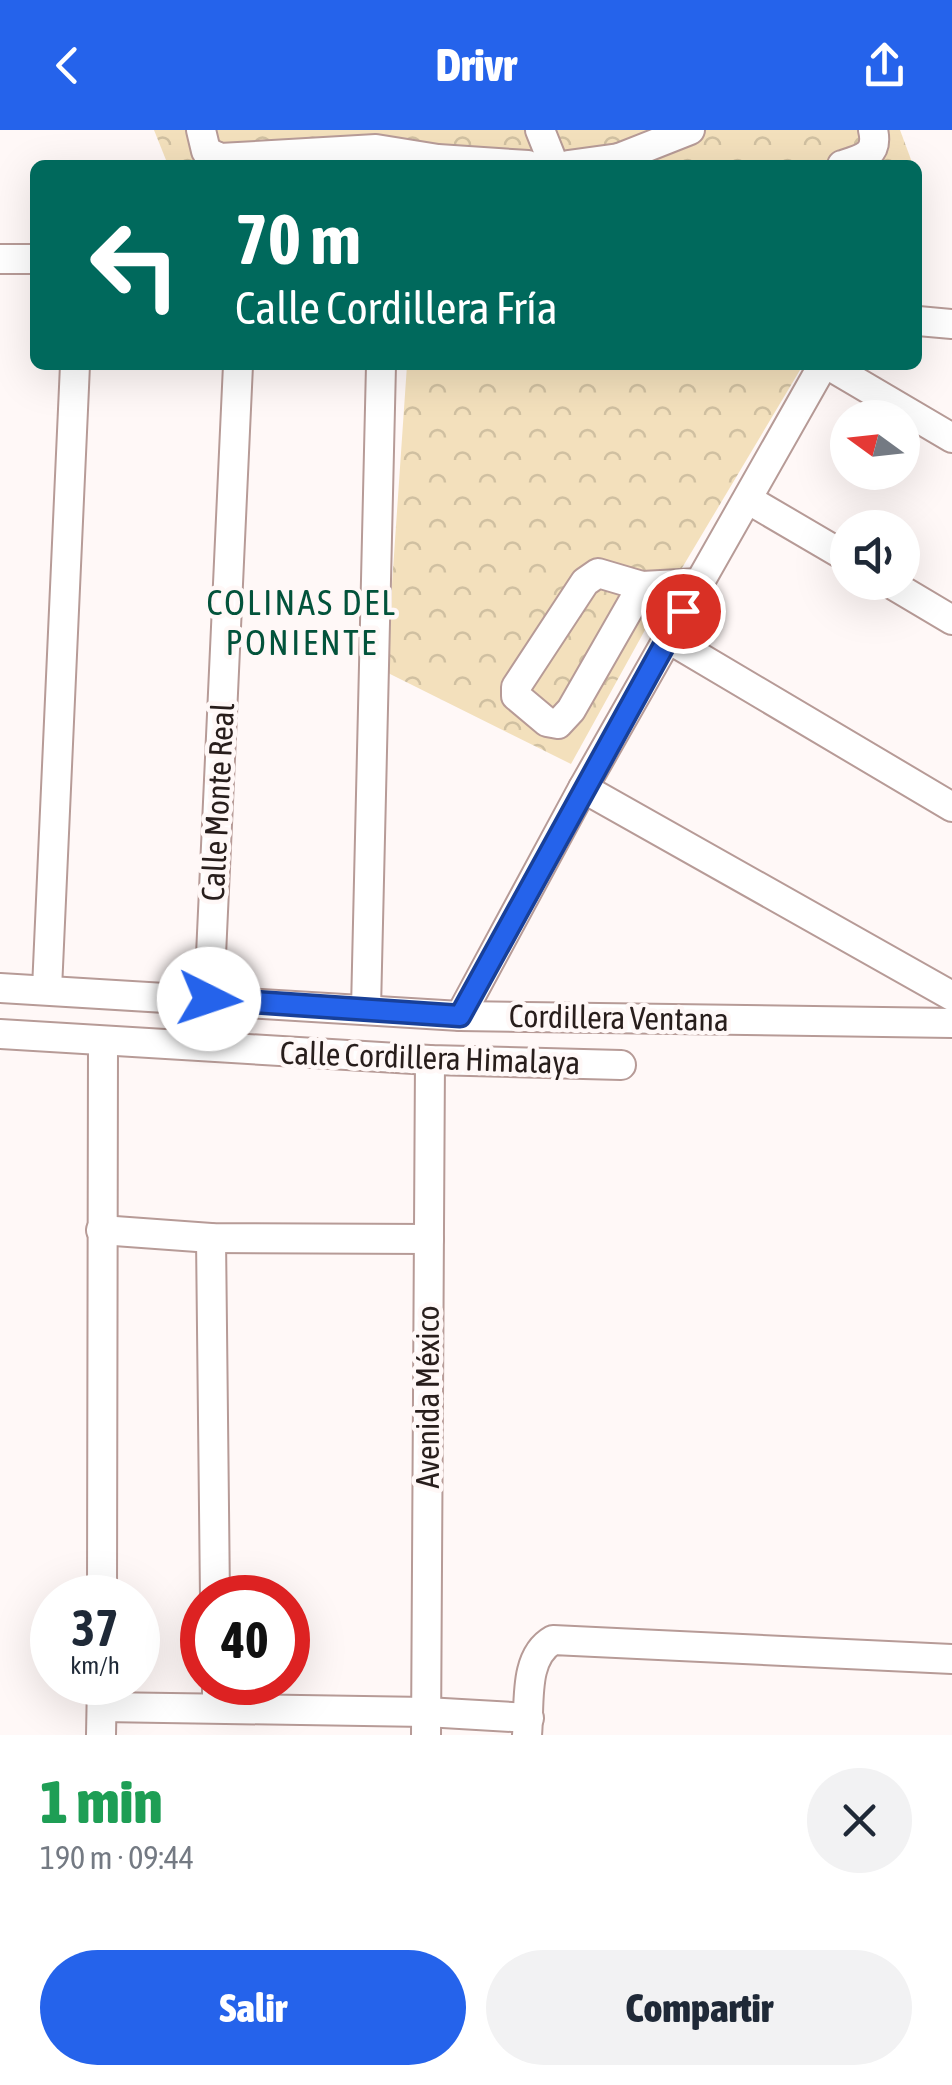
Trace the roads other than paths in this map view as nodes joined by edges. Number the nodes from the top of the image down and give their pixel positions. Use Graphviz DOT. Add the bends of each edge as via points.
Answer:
graph roads {
  1 [pos="200,130"];
  2 [pos="425,130"];
  3 [pos="540,130"];
  4 [pos="690,130"];
  5 [pos="873,130"];
  6 [pos="372,140"];
  7 [pos="438,158"];
  8 [pos="464,160"];
  9 [pos="552,160"];
  10 [pos="628,160"];
  11 [pos="859,160"];
  12 [pos="0,259"];
  13 [pos="30,259"];
  14 [pos="922,321"];
  15 [pos="952,324"];
  16 [pos="75,370"];
  17 [pos="238,370"];
  18 [pos="381,370"];
  19 [pos="823,370"];
  20 [pos="835,370"];
  21 [pos="952,438"];
  22 [pos="749,500"];
  23 [pos="830,547"];
  24 [pos="699,583"];
  25 [pos="642,586"];
  26 [pos="918,600"];
  27 [pos="952,620"];
  28 [pos="667,638"];
  29 [pos="583,788"];
  30 [pos="952,807"];
  31 [pos="0,988"];
  32 [pos="47,989"];
  33 [pos="952,996"];
  34 [pos="209,999"];
  35 [pos="366,1009"];
  36 [pos="460,1016"];
  37 [pos="952,1023"];
  38 [pos="0,1034"];
  39 [pos="103,1042"];
  40 [pos="430,1060"];
  41 [pos="621,1065"];
  42 [pos="100,1230"];
  43 [pos="210,1238"];
  44 [pos="429,1240"];
  45 [pos="102,1575"];
  46 [pos="216,1575"];
  47 [pos="952,1659"];
  48 [pos="180,1699"];
  49 [pos="289,1705"];
  50 [pos="102,1708"];
  51 [pos="426,1724"];
  52 [pos="528,1727"];
  1 -- 6 [label="street" via="206,151 220,158"];
  2 -- 7 [label="street"];
  3 -- 9 [label="street"];
  4 -- 10 [label="street"];
  5 -- 11 [label="street" via="874,145"];
  6 -- 7 [label="street"];
  7 -- 8 [label="street"];
  12 -- 13 [label="street"];
  14 -- 15 [label="street"];
  16 -- 32 [label="street"];
  17 -- 34 [label="street, Calle Monte Real"];
  18 -- 35 [label="street"];
  19 -- 22 [label="street"];
  20 -- 21 [label="street"];
  22 -- 23 [label="street"];
  22 -- 24 [label="street"];
  24 -- 25 [label="street"];
  24 -- 28 [label="street"];
  25 -- 25 [label="street" via="598,573 585,582 516,696 558,724"];
  26 -- 27 [label="street"];
  28 -- 29 [label="street"];
  28 -- 30 [label="street"];
  29 -- 33 [label="street"];
  29 -- 36 [label="street"];
  31 -- 32 [label="street"];
  32 -- 34 [label="street, Cordillera Ventana"];
  34 -- 35 [label="street, Cordillera Ventana"];
  35 -- 36 [label="street, Cordillera Ventana"];
  36 -- 37 [label="street, Cordillera Ventana"];
  38 -- 39 [label="street, Calle Cordillera Himalaya"];
  39 -- 40 [label="street, Calle Cordillera Himalaya"];
  39 -- 42 [label="street"];
  40 -- 41 [label="street, Calle Cordillera Himalaya"];
  40 -- 44 [label="street, Avenida México"];
  42 -- 43 [label="street"];
  42 -- 45 [label="street"];
  43 -- 44 [label="street"];
  43 -- 46 [label="street"];
  44 -- 51 [label="street, Avenida México"];
  47 -- 52 [label="street" via="552,1640 534,1660"];
  48 -- 50 [label="street"];
  49 -- 51 [label="street"];
  51 -- 52 [label="street"];
}
